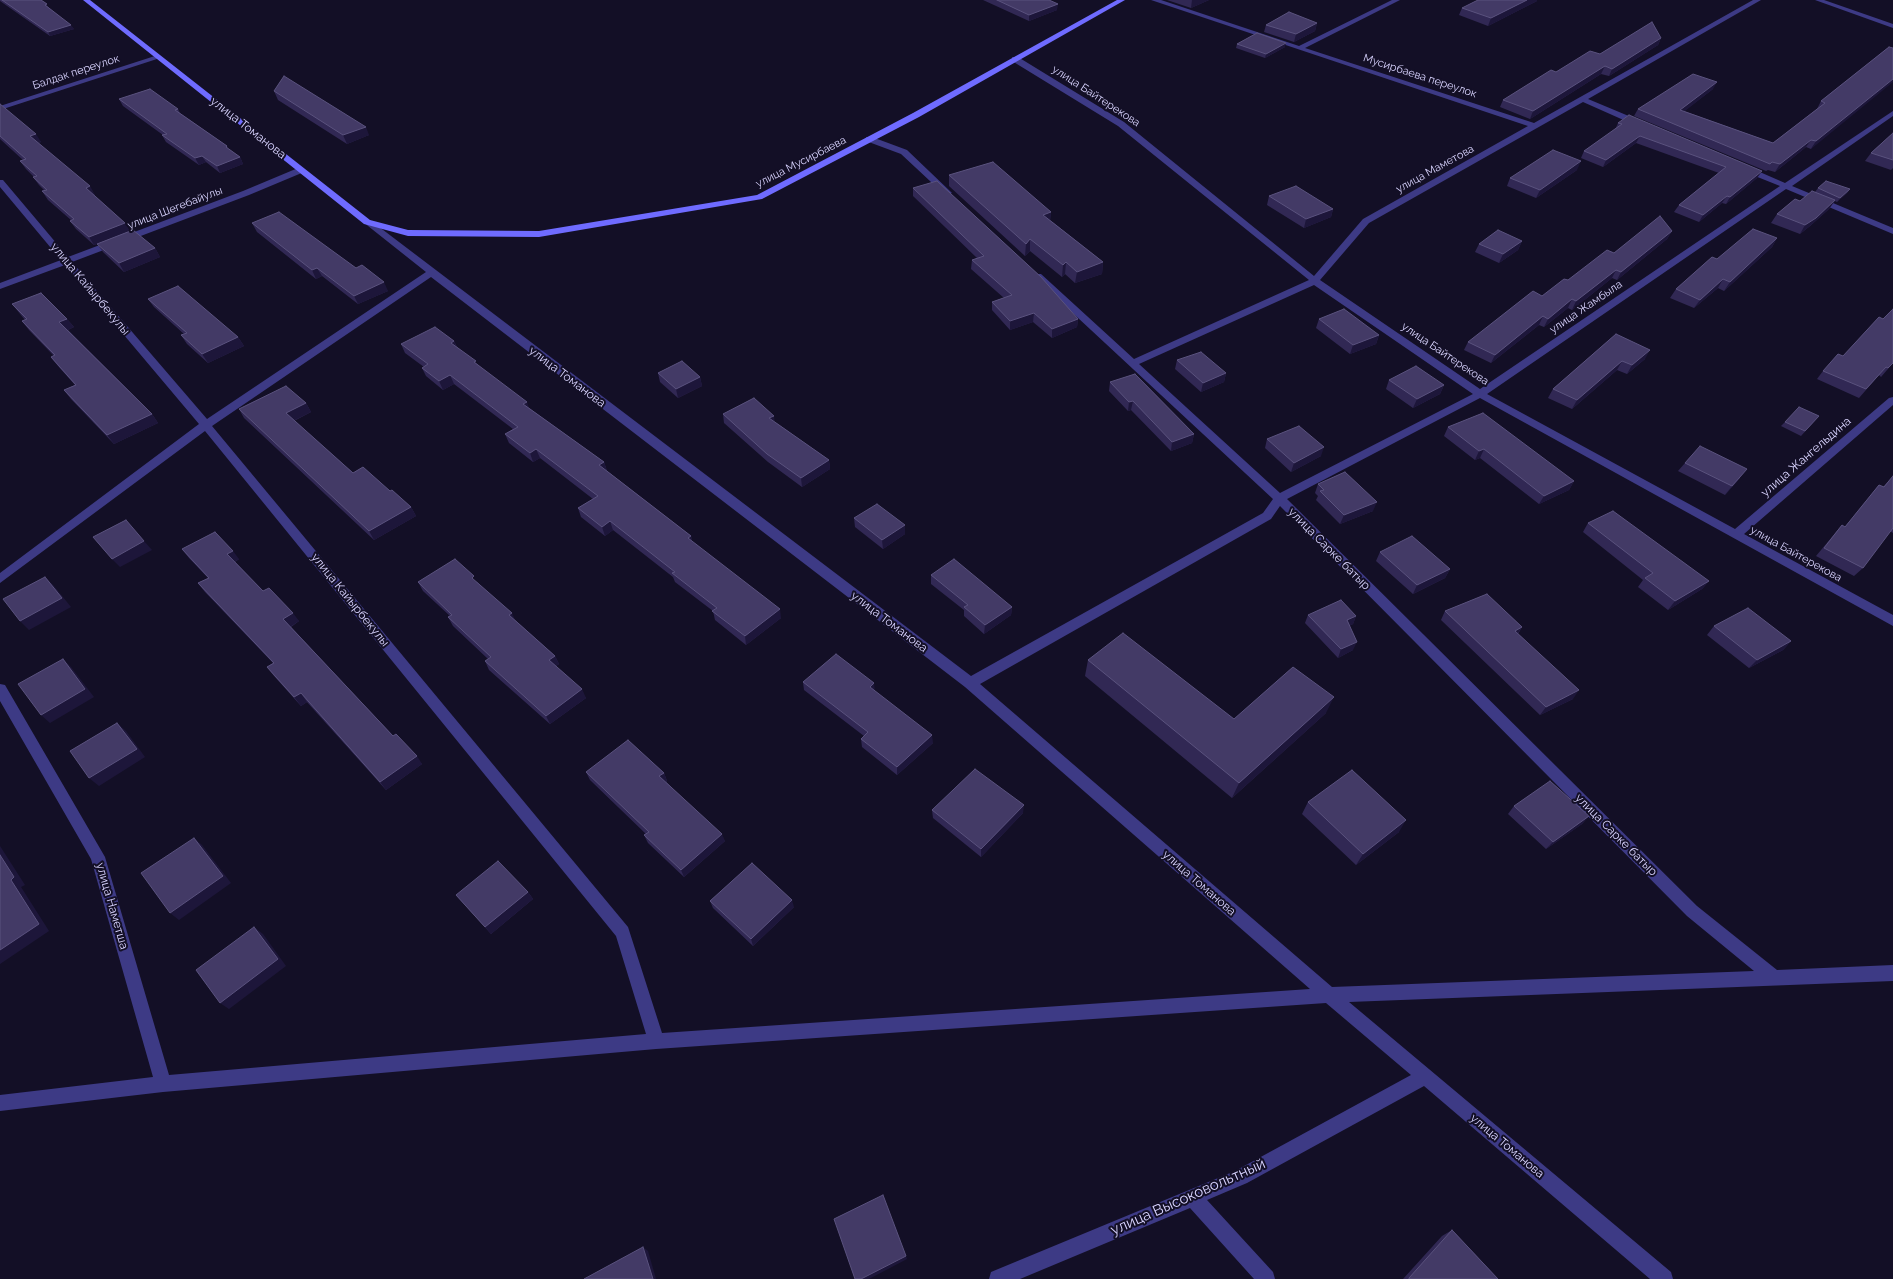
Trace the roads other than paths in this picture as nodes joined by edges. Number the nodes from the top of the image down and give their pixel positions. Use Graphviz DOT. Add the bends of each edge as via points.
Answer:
graph roads {
  1 [pos="86,0"];
  2 [pos="1122,0"];
  3 [pos="1154,0"];
  4 [pos="1397,0"];
  5 [pos="1758,0"];
  6 [pos="1818,0"];
  7 [pos="1893,26"];
  8 [pos="1299,48"];
  9 [pos="158,57"];
  10 [pos="1015,59"];
  11 [pos="1583,99"];
  12 [pos="0,108"];
  13 [pos="1893,113"];
  14 [pos="1644,125"];
  15 [pos="1535,126"];
  16 [pos="869,139"];
  17 [pos="1732,164"];
  18 [pos="301,170"];
  19 [pos="0,182"];
  20 [pos="1785,186"];
  21 [pos="954,198"];
  22 [pos="367,222"];
  23 [pos="1893,231"];
  24 [pos="66,261"];
  25 [pos="1032,271"];
  26 [pos="431,273"];
  27 [pos="1315,281"];
  28 [pos="0,286"];
  29 [pos="1132,363"];
  30 [pos="1480,394"];
  31 [pos="1893,400"];
  32 [pos="206,425"];
  33 [pos="1279,498"];
  34 [pos="1736,535"];
  35 [pos="0,579"];
  36 [pos="1893,621"];
  37 [pos="970,684"];
  38 [pos="0,689"];
  39 [pos="1893,972"];
  40 [pos="1774,978"];
  41 [pos="1329,996"];
  42 [pos="656,1041"];
  43 [pos="1425,1076"];
  44 [pos="163,1084"];
  45 [pos="0,1103"];
  46 [pos="1192,1197"];
  47 [pos="998,1279"];
  48 [pos="1266,1279"];
  49 [pos="1664,1279"];
  1 -- 9 [label="street, улица Томанова"];
  2 -- 10 [label="street, улица Мусирбаева"];
  3 -- 8 [label="street, Мусирбаева переулок"];
  4 -- 8 [label="street"];
  5 -- 11 [label="street, улица Маметова"];
  6 -- 7 [label="street"];
  8 -- 15 [label="street, Мусирбаева переулок"];
  9 -- 12 [label="street, Балдак переулок"];
  9 -- 18 [label="street, улица Томанова"];
  10 -- 16 [label="street, улица Мусирбаева"];
  10 -- 27 [label="street, улица Байтерекова" via="1121,124"];
  11 -- 14 [label="street"];
  11 -- 15 [label="street, улица Маметова"];
  13 -- 20 [label="street, улица Жамбыла"];
  15 -- 27 [label="street, улица Маметова" via="1366,221"];
  16 -- 21 [label="street" via="904,152"];
  16 -- 22 [label="street, улица Мусирбаева" via="759,197 539,234 408,233"];
  17 -- 20 [label="street"];
  18 -- 22 [label="street, улица Томанова"];
  18 -- 24 [label="street, улица Шегебайулы"];
  19 -- 24 [label="street, улица Кайырбекулы"];
  20 -- 23 [label="street"];
  20 -- 30 [label="street, улица Жамбыла"];
  22 -- 26 [label="street, улица Томанова"];
  24 -- 28 [label="street, улица Шегебайулы"];
  24 -- 32 [label="street, улица Кайырбекулы"];
  25 -- 29 [label="street, улица Сарке батыр"];
  26 -- 32 [label="street"];
  26 -- 37 [label="street, улица Томанова"];
  27 -- 29 [label="street, улица Маметова"];
  27 -- 30 [label="street, улица Байтерекова"];
  29 -- 33 [label="street, улица Сарке батыр"];
  30 -- 33 [label="street, улица Жамбыла"];
  30 -- 34 [label="street, улица Байтерекова"];
  31 -- 34 [label="street, улица Жангельдина"];
  32 -- 35 [label="street"];
  32 -- 42 [label="street, улица Кайырбекулы" via="623,932"];
  33 -- 37 [label="street" via="1266,516"];
  33 -- 40 [label="street, улица Сарке батыр" via="1692,911"];
  34 -- 36 [label="street, улица Байтерекова"];
  37 -- 41 [label="street, улица Томанова"];
  38 -- 44 [label="street, улица Наметша" via="98,857"];
  39 -- 40 [label="street"];
  40 -- 41 [label="street"];
  41 -- 42 [label="street"];
  41 -- 43 [label="street, улица Томанова"];
  42 -- 44 [label="street"];
  43 -- 46 [label="street, улица Высоковольтный" via="1240,1177"];
  43 -- 49 [label="street, улица Томанова"];
  44 -- 45 [label="street"];
  46 -- 47 [label="street, улица Высоковольтный"];
  46 -- 48 [label="street"];
}
